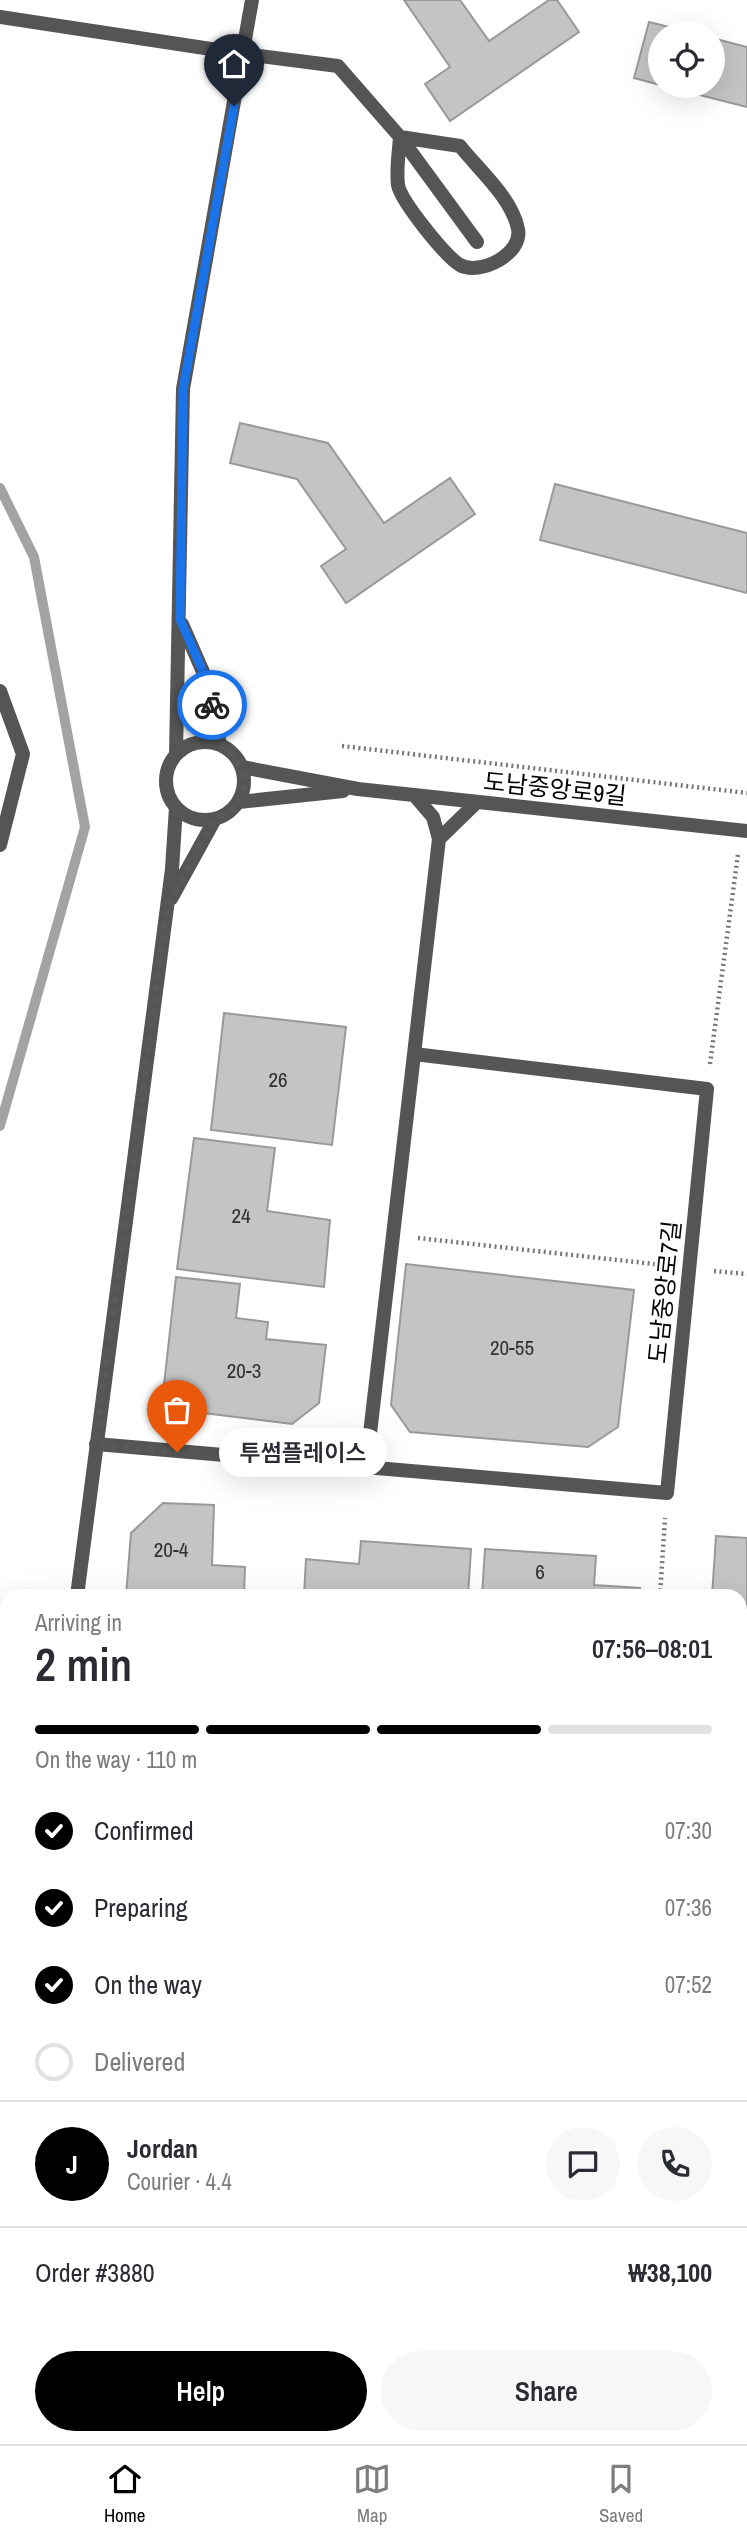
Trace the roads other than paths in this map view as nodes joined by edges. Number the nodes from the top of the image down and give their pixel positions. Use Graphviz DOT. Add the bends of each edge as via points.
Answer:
graph roads {
  1 [pos="252,0"];
  2 [pos="0,17"];
  3 [pos="244,54"];
  4 [pos="400,137"];
  5 [pos="477,242"];
  6 [pos="180,619"];
  7 [pos="0,691"];
  8 [pos="220,745"];
  9 [pos="176,755"];
  10 [pos="242,767"];
  11 [pos="358,789"];
  12 [pos="414,795"];
  13 [pos="239,802"];
  14 [pos="477,803"];
  15 [pos="176,807"];
  16 [pos="215,819"];
  17 [pos="744,831"];
  18 [pos="439,839"];
  19 [pos="0,845"];
  20 [pos="167,906"];
  21 [pos="414,1054"];
  22 [pos="96,1444"];
  23 [pos="366,1468"];
  24 [pos="77,1589"];
  1 -- 3 [label="street"];
  2 -- 3 [label="street"];
  3 -- 4 [label="street" via="338,66"];
  3 -- 6 [label="street" via="183,389"];
  4 -- 4 [label="street" via="398,188 437,246 462,266 487,266 511,251 519,232 512,210 460,146"];
  4 -- 5 [label="street"];
  6 -- 8 [label="street" via="207,681"];
  6 -- 9 [label="street"];
  7 -- 19 [label="street" via="23,754"];
  8 -- 9 [label="street" via="197,743"];
  8 -- 10 [label="street"];
  9 -- 15 [label="street" via="167,775"];
  10 -- 11 [label="street"];
  10 -- 13 [label="street" via="244,790"];
  11 -- 12 [label="street, 도남중앙로9길"];
  11 -- 13 [label="street"];
  12 -- 14 [label="street, 도남중앙로9길"];
  12 -- 18 [label="street" via="433,817"];
  13 -- 16 [label="street"];
  14 -- 17 [label="street, 도남중앙로9길"];
  14 -- 18 [label="street"];
  15 -- 16 [label="street" via="194,819"];
  15 -- 20 [label="street"];
  16 -- 20 [label="street"];
  18 -- 21 [label="street"];
  20 -- 22 [label="street"];
  21 -- 23 [label="street"];
  21 -- 23 [label="street, 도남중앙로7길" via="707,1089 667,1493"];
  22 -- 23 [label="street"];
  22 -- 24 [label="street"];
}
